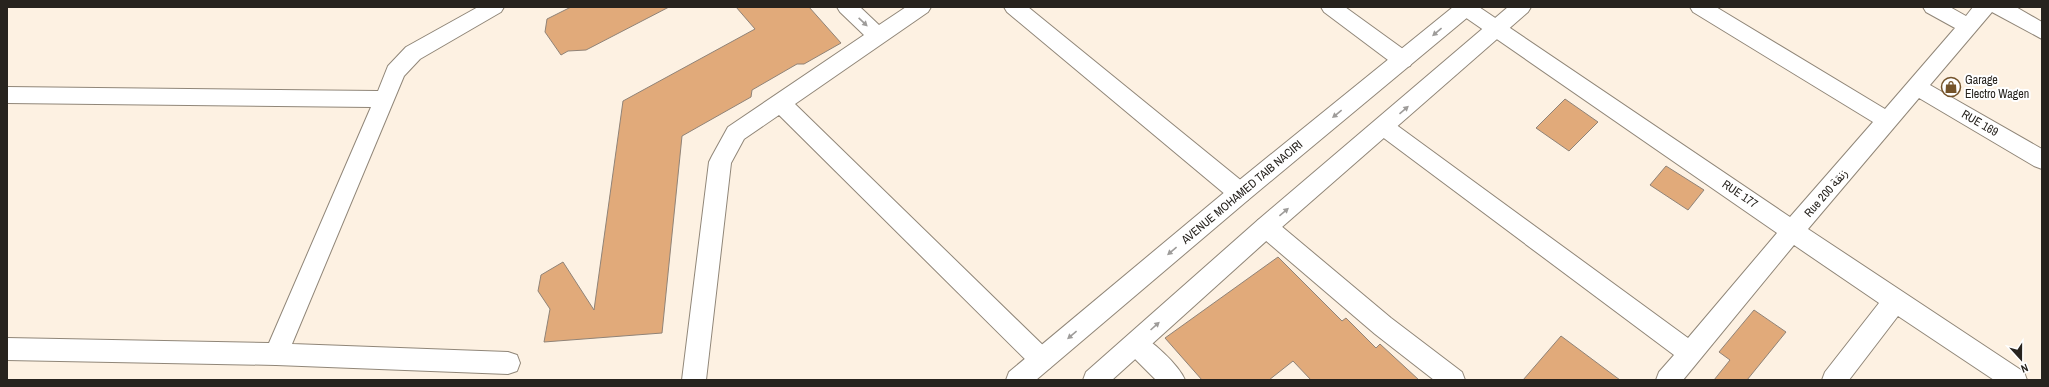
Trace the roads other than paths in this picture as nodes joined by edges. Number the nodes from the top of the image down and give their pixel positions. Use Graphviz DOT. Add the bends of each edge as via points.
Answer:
graph roads {
  1 [pos="494,7"];
  2 [pos="847,7"];
  3 [pos="921,7"];
  4 [pos="1014,7"];
  5 [pos="1332,7"];
  6 [pos="1466,7"];
  7 [pos="1521,7"];
  8 [pos="1700,7"];
  9 [pos="1933,7"];
  10 [pos="1985,7"];
  11 [pos="1999,7"];
  12 [pos="1969,27"];
  13 [pos="1496,29"];
  14 [pos="2042,31"];
  15 [pos="878,36"];
  16 [pos="1403,60"];
  17 [pos="1917,87"];
  18 [pos="7,94"];
  19 [pos="385,100"];
  20 [pos="781,103"];
  21 [pos="1888,121"];
  22 [pos="1384,127"];
  23 [pos="2042,160"];
  24 [pos="1240,192"];
  25 [pos="1266,228"];
  26 [pos="1794,230"];
  27 [pos="1895,300"];
  28 [pos="1136,344"];
  29 [pos="7,348"];
  30 [pos="276,354"];
  31 [pos="1691,354"];
  32 [pos="1042,360"];
  33 [pos="508,363"];
  34 [pos="694,380"];
  35 [pos="1018,380"];
  36 [pos="1095,380"];
  37 [pos="1173,380"];
  38 [pos="1453,380"];
  39 [pos="1668,380"];
  40 [pos="1834,380"];
  41 [pos="2015,380"];
  1 -- 19 [label="street" via="413,53 395,72"];
  2 -- 15 [label="street, one-way"];
  3 -- 15 [label="street"];
  4 -- 24 [label="street"];
  5 -- 16 [label="street"];
  6 -- 13 [label="street, RUE 177"];
  6 -- 16 [label="street, AVENUE MOHAMED TAIB NACIRI, one-way"];
  7 -- 13 [label="street"];
  8 -- 21 [label="street"];
  9 -- 12 [label="street"];
  10 -- 12 [label="street, Rue 200 زنقة"];
  11 -- 14 [label="street"];
  12 -- 17 [label="street, Rue 200 زنقة"];
  22 -- 13 [label="street, one-way"];
  13 -- 26 [label="street, RUE 177"];
  15 -- 20 [label="street"];
  16 -- 24 [label="street, AVENUE MOHAMED TAIB NACIRI, one-way"];
  17 -- 21 [label="street, Rue 200 زنقة"];
  17 -- 23 [label="street, RUE 169"];
  18 -- 19 [label="street"];
  19 -- 30 [label="street"];
  20 -- 32 [label="street"];
  20 -- 34 [label="street" via="736,133 720,162"];
  21 -- 26 [label="street, Rue 200 زنقة"];
  25 -- 22 [label="street, one-way"];
  22 -- 31 [label="street"];
  24 -- 32 [label="street, AVENUE MOHAMED TAIB NACIRI, one-way"];
  28 -- 25 [label="street, one-way"];
  25 -- 38 [label="street" via="1383,326"];
  26 -- 27 [label="street, RUE 177"];
  26 -- 31 [label="street, Rue 200 زنقة"];
  27 -- 40 [label="street"];
  27 -- 41 [label="street, RUE 177"];
  28 -- 36 [label="street"];
  28 -- 37 [label="street"];
  29 -- 30 [label="street"];
  30 -- 33 [label="street"];
  31 -- 39 [label="street, Rue 200 زنقة"];
  32 -- 35 [label="street, AVENUE MOHAMED TAIB NACIRI"];
}
